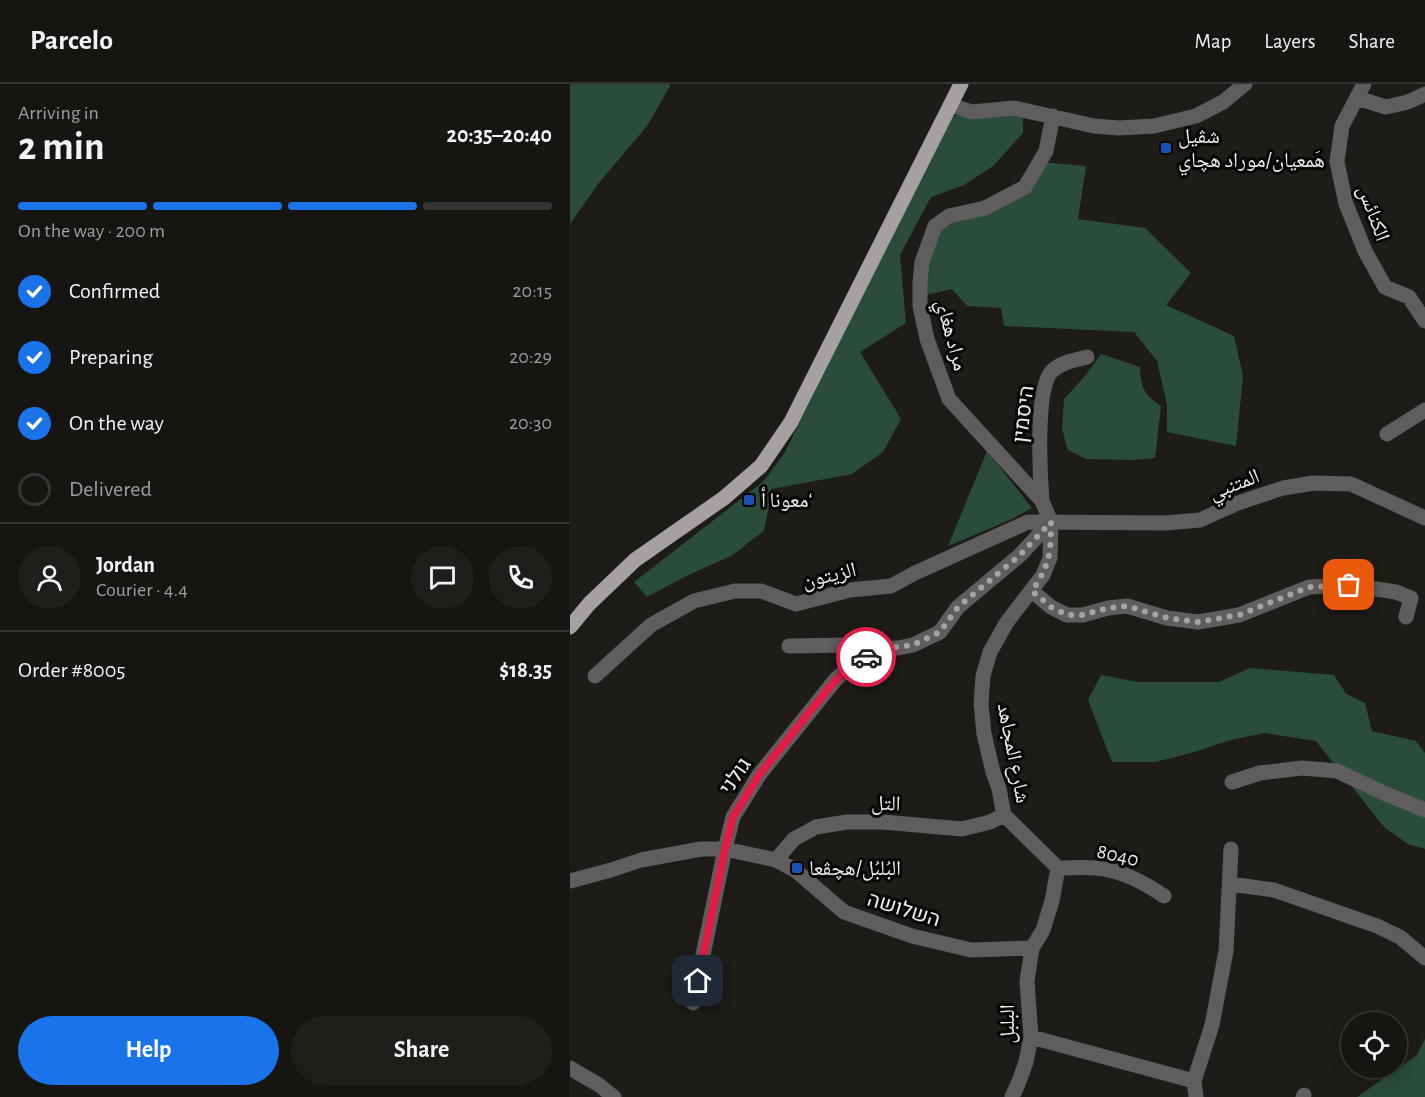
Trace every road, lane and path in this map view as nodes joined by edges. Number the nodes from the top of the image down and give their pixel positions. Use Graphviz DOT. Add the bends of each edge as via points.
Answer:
graph roads {
  1 [pos="961,84"];
  2 [pos="1245,84"];
  3 [pos="1360,91"];
  4 [pos="1425,94"];
  5 [pos="951,105"];
  6 [pos="1053,116"];
  7 [pos="1425,296"];
  8 [pos="1421,315"];
  9 [pos="1087,357"];
  10 [pos="1425,411"];
  11 [pos="1388,434"];
  12 [pos="1042,501"];
  13 [pos="1425,518"];
  14 [pos="1051,522"];
  15 [pos="1032,591"];
  16 [pos="1406,617"];
  17 [pos="570,627"];
  18 [pos="789,646"];
  19 [pos="880,649"];
  20 [pos="596,676"];
  21 [pos="1232,782"];
  22 [pos="1425,810"];
  23 [pos="1004,815"];
  24 [pos="725,849"];
  25 [pos="1231,849"];
  26 [pos="776,860"];
  27 [pos="1058,868"];
  28 [pos="570,880"];
  29 [pos="1230,884"];
  30 [pos="1164,896"];
  31 [pos="1032,948"];
  32 [pos="1425,957"];
  33 [pos="693,1003"];
  34 [pos="1031,1037"];
  35 [pos="570,1068"];
  36 [pos="1194,1081"];
  37 [pos="614,1097"];
  38 [pos="1012,1097"];
  39 [pos="1196,1097"];
  1 -- 5 [label="main road"];
  2 -- 6 [label="street" via="1223,102 1196,116 1154,126 1094,126"];
  3 -- 4 [label="street" via="1386,107"];
  3 -- 8 [label="street, الكنائس" via="1342,126 1337,162 1346,204 1385,287 1409,297"];
  5 -- 6 [label="street" via="972,112 1014,108"];
  5 -- 17 [label="main road" via="791,422 761,466 724,498 635,560"];
  6 -- 12 [label="street, مراد هغاي" via="1046,151 1025,188 985,208 949,216 935,226 922,262 920,284 927,339 949,399"];
  7 -- 8 [label="street"];
  9 -- 12 [label="street, היסמין" via="1068,361 1051,372 1043,391 1039,440"];
  10 -- 11 [label="street"];
  12 -- 14 [label="street, مراد هغاي"];
  13 -- 14 [label="street, المتنبي" via="1351,484 1314,483 1283,488 1200,520"];
  14 -- 15 [label="street, شارع المجاهد" via="1050,558"];
  14 -- 19 [label="street" via="1019,556 958,607 940,632 913,645"];
  14 -- 20 [label="street, الزيتون" via="1028,522 1012,528 891,586 850,590 796,604 761,591 735,591 694,601 651,625"];
  15 -- 16 [label="street" via="1067,615 1127,606 1198,622 1239,615 1309,587 1349,585 1411,598"];
  15 -- 23 [label="street, شارع المجاهد" via="1007,622 990,652 983,676 984,734"];
  18 -- 19 [label="street" via="850,645"];
  19 -- 24 [label="street, גולני" via="836,679 759,775 733,817"];
  21 -- 22 [label="street" via="1281,770 1337,771"];
  23 -- 26 [label="street, التل" via="962,829 883,822 816,827 794,839"];
  23 -- 27 [label="street, شارع المجاهد"];
  24 -- 26 [label="street, השלושה"];
  24 -- 28 [label="street, השלושה" via="701,849 641,860"];
  24 -- 33 [label="street, גולני"];
  25 -- 29 [label="street"];
  26 -- 31 [label="street, השלושה" via="795,870 844,912 901,932 971,950"];
  27 -- 30 [label="street, 8040" via="1115,871"];
  27 -- 31 [label="street" via="1043,930"];
  29 -- 32 [label="street" via="1274,890 1377,926 1400,937"];
  29 -- 36 [label="street" via="1226,951 1212,1025"];
  31 -- 34 [label="street, البلبل" via="1027,981"];
  34 -- 36 [label="street"];
  34 -- 38 [label="street, البلبل"];
  35 -- 37 [label="street"];
  36 -- 39 [label="street"];
}
